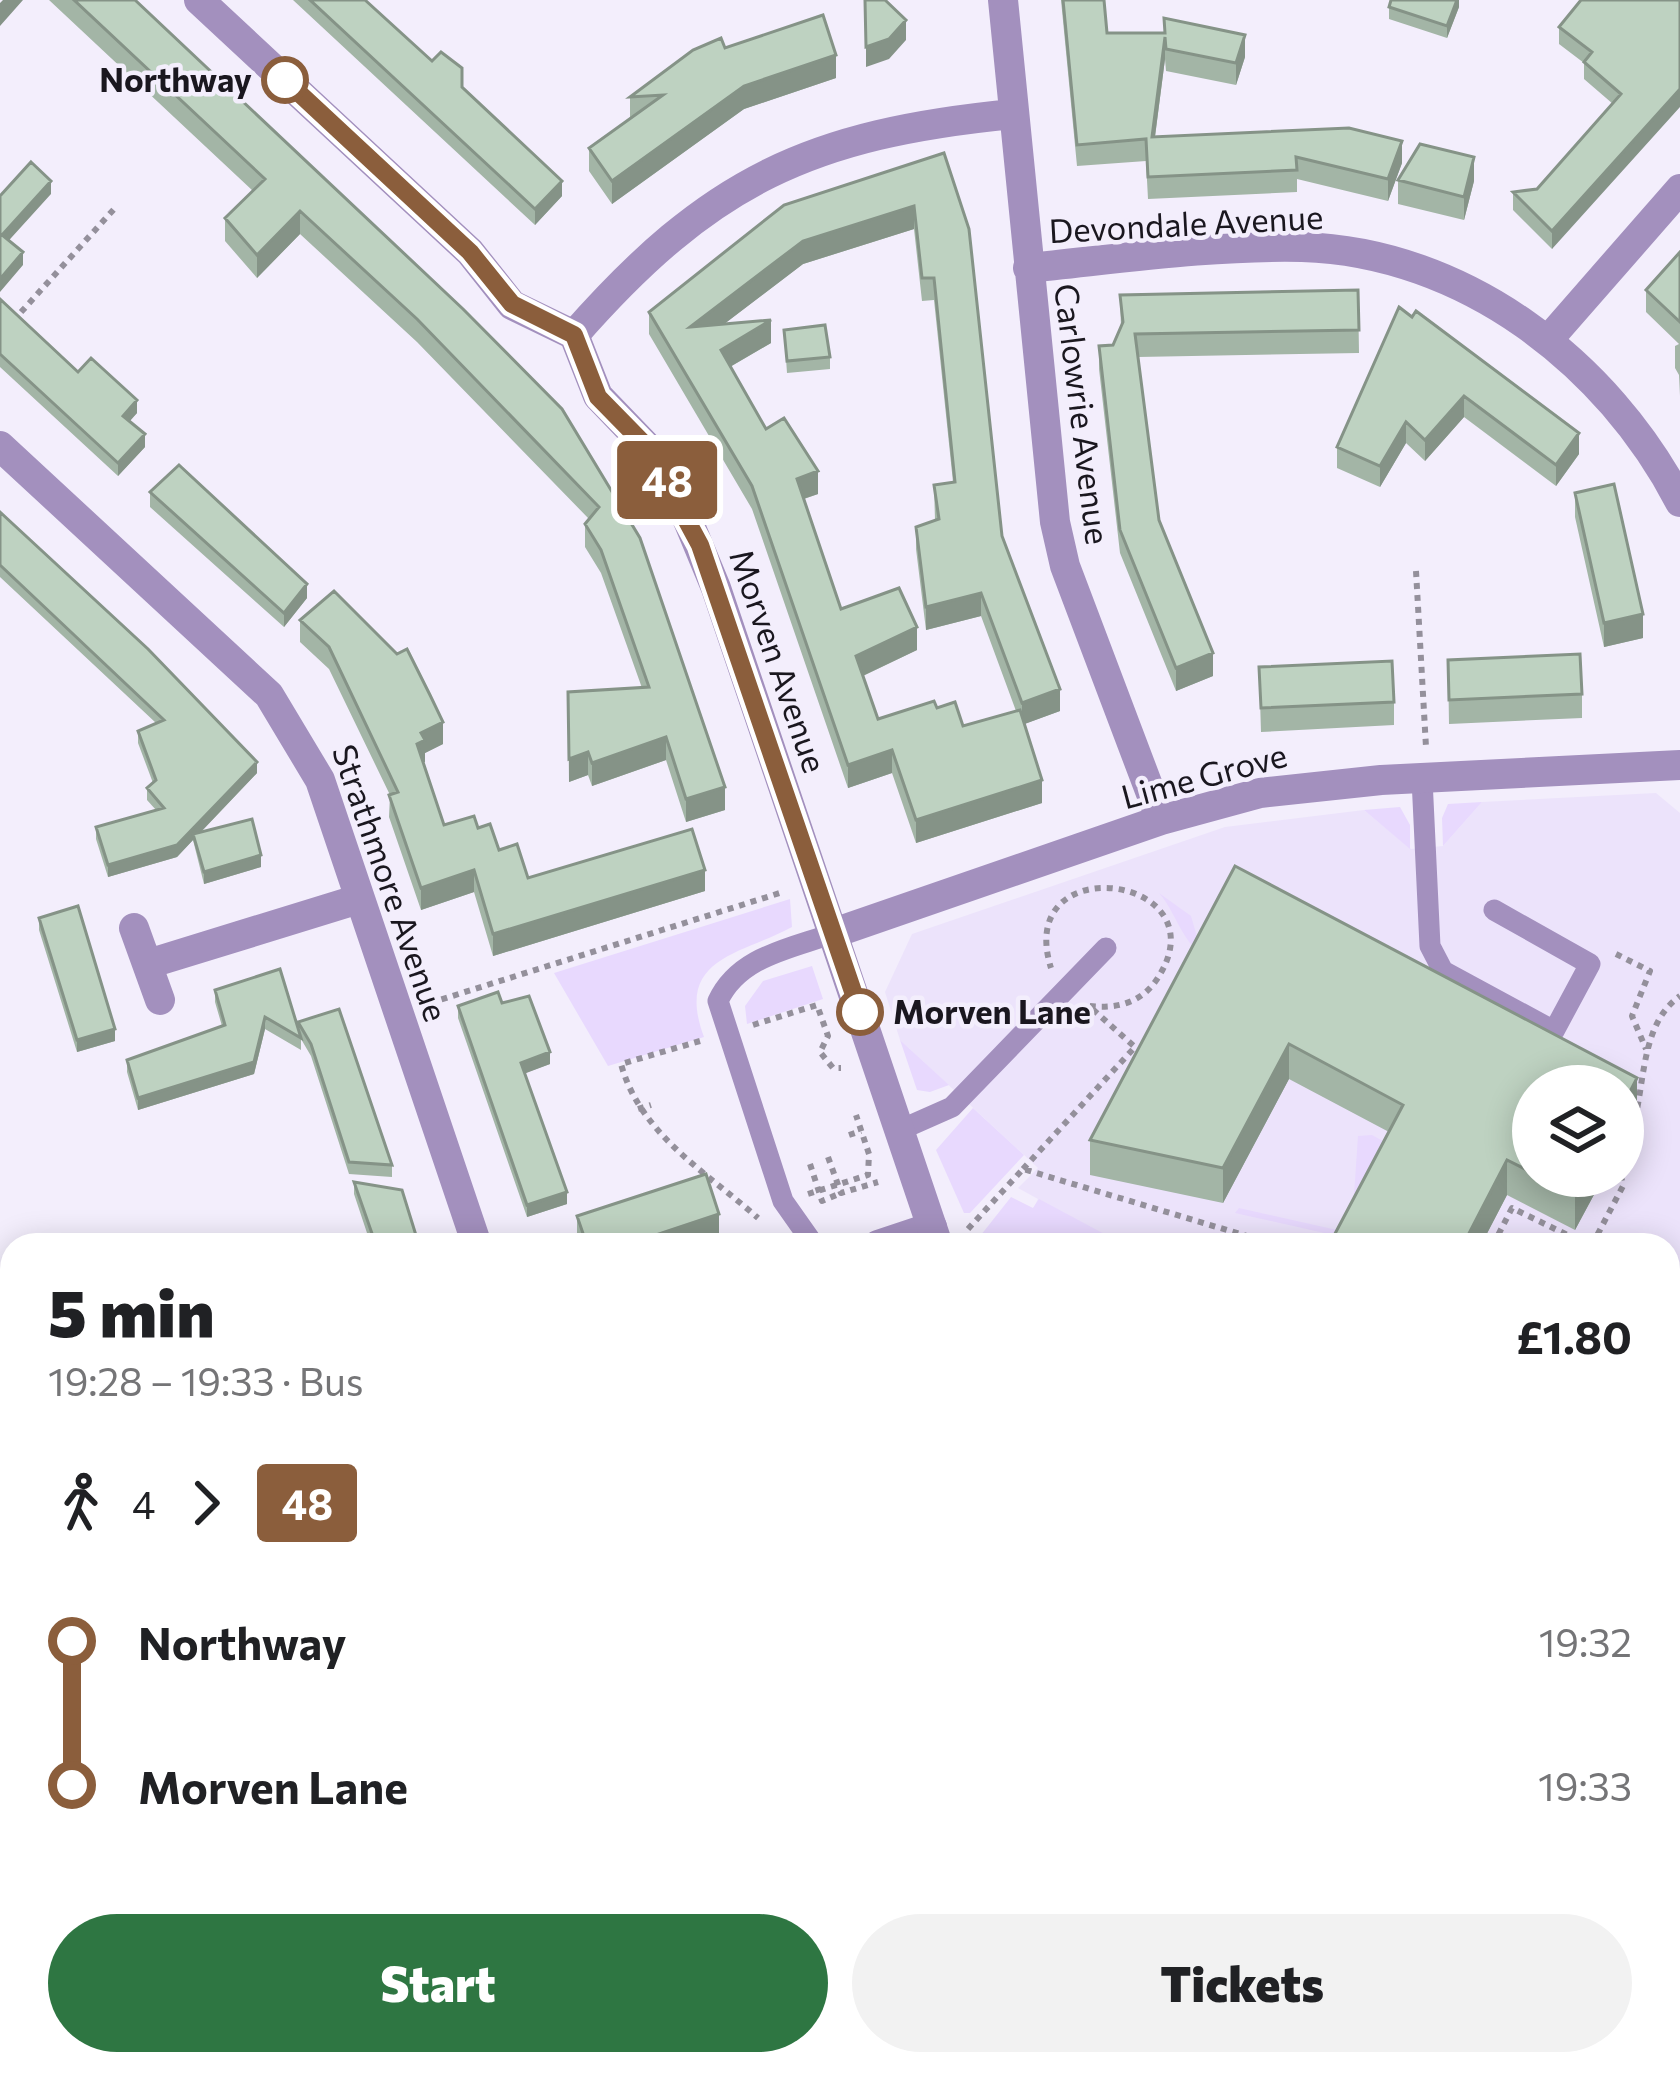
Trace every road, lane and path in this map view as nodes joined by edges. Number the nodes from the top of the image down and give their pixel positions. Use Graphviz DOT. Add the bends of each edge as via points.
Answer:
graph roads {
  1 [pos="199,0"];
  2 [pos="1003,0"];
  3 [pos="1013,114"];
  4 [pos="1680,189"];
  5 [pos="115,208"];
  6 [pos="1028,268"];
  7 [pos="0,335"];
  8 [pos="574,335"];
  9 [pos="1548,340"];
  10 [pos="0,446"];
  11 [pos="1680,502"];
  12 [pos="1416,571"];
  13 [pos="1680,765"];
  14 [pos="1425,779"];
  15 [pos="1161,820"];
  16 [pos="816,882"];
  17 [pos="358,899"];
  18 [pos="1494,910"];
  19 [pos="134,928"];
  20 [pos="834,933"];
  21 [pos="1106,948"];
  22 [pos="148,964"];
  23 [pos="1590,964"];
  24 [pos="1680,996"];
  25 [pos="160,1000"];
  26 [pos="398,1014"];
  27 [pos="726,1033"];
  28 [pos="1648,1052"];
  29 [pos="1644,1082"];
  30 [pos="847,1088"];
  31 [pos="651,1105"];
  32 [pos="638,1108"];
  33 [pos="854,1109"];
  34 [pos="899,1130"];
  35 [pos="861,1131"];
  36 [pos="849,1135"];
  37 [pos="828,1157"];
  38 [pos="810,1164"];
  39 [pos="878,1182"];
  40 [pos="839,1189"];
  41 [pos="819,1191"];
  42 [pos="1617,1197"];
  43 [pos="809,1205"];
  44 [pos="775,1232"];
  45 [pos="473,1233"];
  46 [pos="806,1233"];
  47 [pos="943,1233"];
  48 [pos="947,1233"];
  49 [pos="1237,1233"];
  50 [pos="1499,1233"];
  51 [pos="1565,1233"];
  52 [pos="1597,1233"];
  1 -- 8 [label="street" via="470,252 512,304"];
  2 -- 3 [label="street, Carlowrie Avenue"];
  3 -- 6 [label="street, Carlowrie Avenue"];
  3 -- 8 [label="street" via="853,138 767,171 660,244"];
  4 -- 9 [label="street"];
  5 -- 7 [label="path"];
  6 -- 9 [label="street, Devondale Avenue" via="1338,251 1459,288"];
  6 -- 15 [label="street, Carlowrie Avenue" via="1049,488 1065,566"];
  8 -- 16 [label="street, Morven Avenue" via="598,397 647,447 700,545"];
  9 -- 11 [label="street, Devondale Avenue" via="1636,430"];
  10 -- 17 [label="street, Strathmore Avenue" via="277,705 320,779"];
  12 -- 14 [label="path"];
  13 -- 14 [label="street, Lime Grove"];
  14 -- 15 [label="street, Lime Grove" via="1259,793"];
  14 -- 23 [label="lane" via="1430,946 1443,971 1554,1031"];
  15 -- 20 [label="street, Lime Grove"];
  16 -- 20 [label="street, Morven Avenue"];
  16 -- 26 [label="path"];
  17 -- 22 [label="street"];
  17 -- 26 [label="street, Strathmore Avenue"];
  18 -- 23 [label="lane"];
  19 -- 22 [label="street"];
  20 -- 27 [label="lane" via="734,974 718,1001"];
  20 -- 34 [label="street, Morven Avenue"];
  21 -- 34 [label="lane" via="952,1107"];
  22 -- 25 [label="street"];
  23 -- 28 [label="path" via="1620,952 1650,971 1632,1016"];
  24 -- 28 [label="path" via="1657,1022"];
  26 -- 45 [label="street, Strathmore Avenue"];
  27 -- 30 [label="path" via="817,1005 828,1036 820,1052 840,1066"];
  27 -- 32 [label="path" via="621,1064"];
  27 -- 46 [label="lane" via="783,1201"];
  28 -- 29 [label="path"];
  31 -- 32 [label="path"];
  32 -- 44 [label="path"];
  33 -- 35 [label="path"];
  34 -- 47 [label="street, Morven Avenue"];
  35 -- 36 [label="path"];
  35 -- 40 [label="path" via="868,1175"];
  37 -- 40 [label="path"];
  38 -- 41 [label="path"];
  39 -- 40 [label="path"];
  40 -- 41 [label="path"];
  41 -- 43 [label="path" via="800,1196"];
  42 -- 52 [label="path"];
  48 -- 49 [label="path" via="1023,1168"];
  50 -- 51 [label="path" via="1512,1208"];
}
